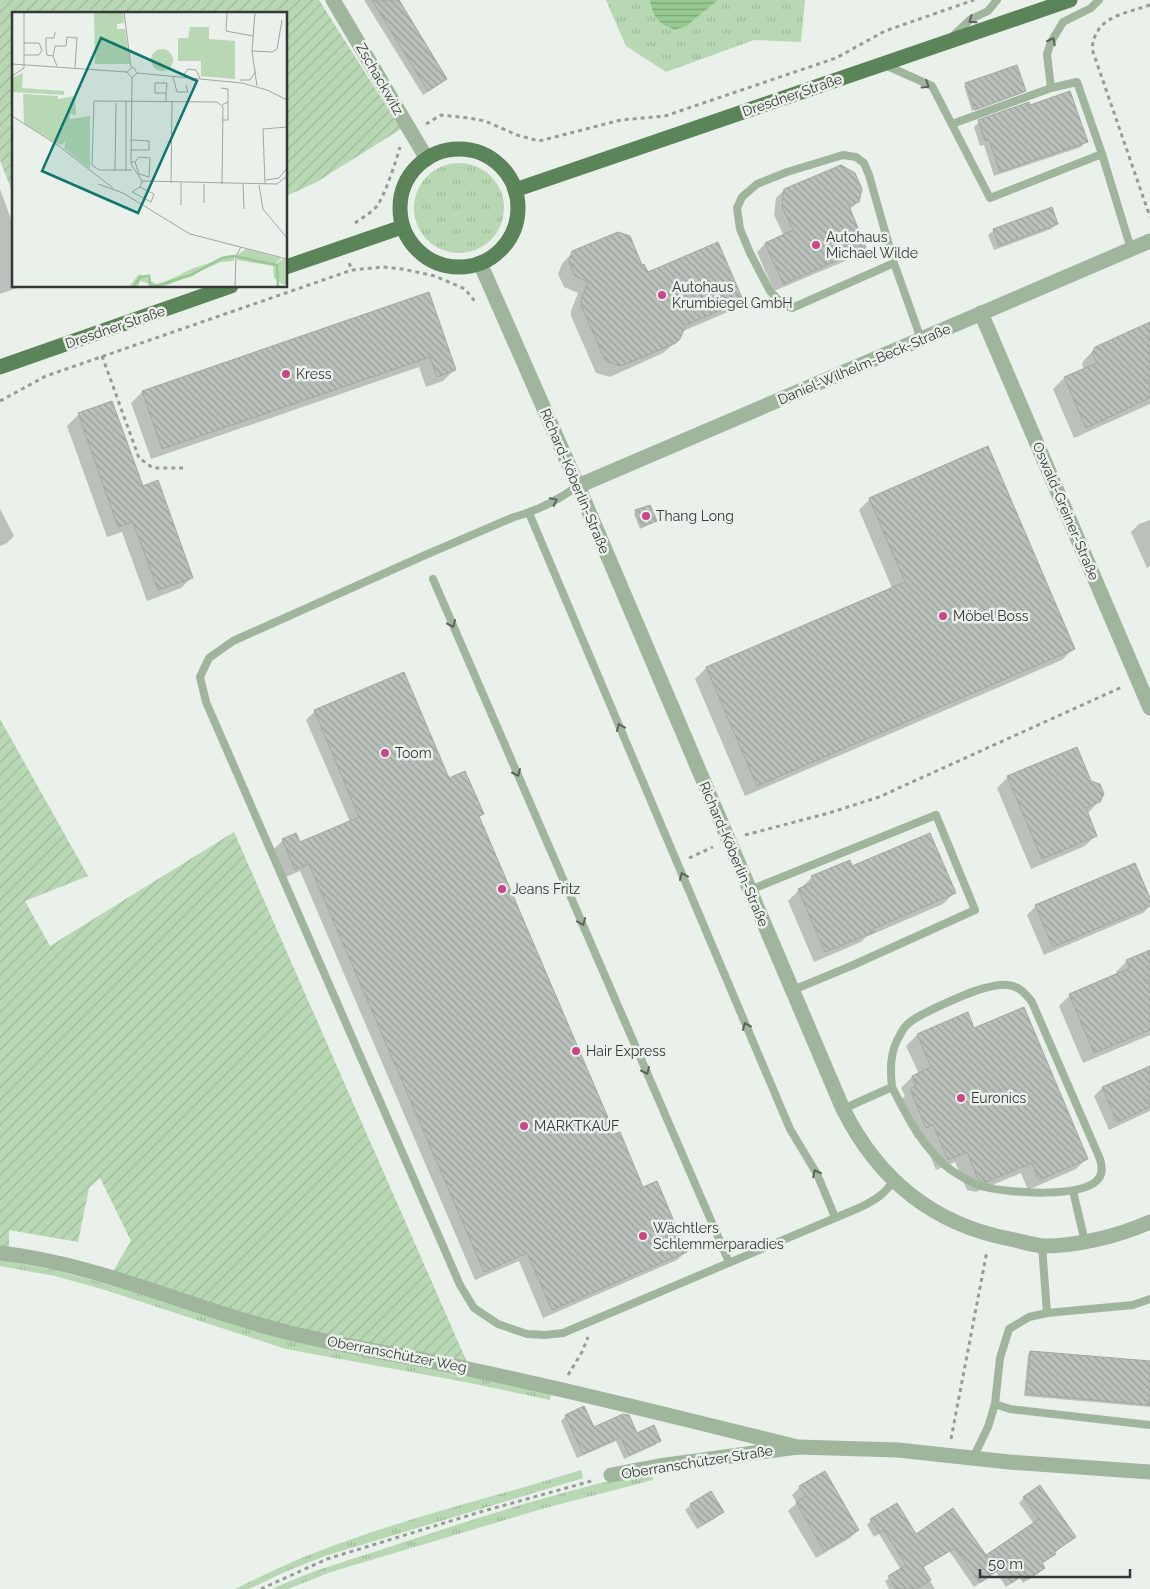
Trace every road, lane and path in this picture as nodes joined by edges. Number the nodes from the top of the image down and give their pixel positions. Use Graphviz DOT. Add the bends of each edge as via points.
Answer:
graph roads {
  1 [pos="334,0"];
  2 [pos="974,0"];
  3 [pos="997,0"];
  4 [pos="1070,0"];
  5 [pos="1099,0"];
  6 [pos="1150,5"];
  7 [pos="948,42"];
  8 [pos="884,64"];
  9 [pos="1052,88"];
  10 [pos="952,124"];
  11 [pos="411,132"];
  12 [pos="1102,154"];
  13 [pos="427,159"];
  14 [pos="515,190"];
  15 [pos="1150,217"];
  16 [pos="353,224"];
  17 [pos="402,227"];
  18 [pos="1150,241"];
  19 [pos="1131,249"];
  20 [pos="480,263"];
  21 [pos="894,263"];
  22 [pos="288,266"];
  23 [pos="225,288"];
  24 [pos="483,311"];
  25 [pos="981,313"];
  26 [pos="921,339"];
  27 [pos="102,356"];
  28 [pos="0,367"];
  29 [pos="0,400"];
  30 [pos="183,468"];
  31 [pos="578,486"];
  32 [pos="529,513"];
  33 [pos="433,579"];
  34 [pos="1138,680"];
  35 [pos="1150,708"];
  36 [pos="728,841"];
  37 [pos="677,864"];
  38 [pos="750,890"];
  39 [pos="793,990"];
  40 [pos="892,1087"];
  41 [pos="843,1109"];
  42 [pos="894,1181"];
  43 [pos="1074,1191"];
  44 [pos="835,1217"];
  45 [pos="1150,1222"];
  46 [pos="990,1236"];
  47 [pos="1085,1242"];
  48 [pos="1042,1246"];
  49 [pos="0,1253"];
  50 [pos="730,1262"];
  51 [pos="1150,1299"];
  52 [pos="1047,1313"];
  53 [pos="595,1320"];
  54 [pos="560,1389"];
  55 [pos="995,1404"];
  56 [pos="1150,1425"];
  57 [pos="797,1447"];
  58 [pos="949,1456"];
  59 [pos="973,1458"];
  60 [pos="1150,1472"];
  61 [pos="611,1475"];
  62 [pos="261,1589"];
  1 -- 11 [label="street, Zschackwitz"];
  2 -- 11 [label="path" via="885,31 836,58 665,116 621,120 540,141 485,121 441,115"];
  3 -- 7 [label="lane, one-way"];
  4 -- 7 [label="main road, Dresdner Straße"];
  9 -- 5 [label="lane, one-way" via="1047,54 1050,42 1063,22 1091,8"];
  6 -- 15 [label="path" via="1106,21 1096,30 1092,49"];
  7 -- 8 [label="main road, Dresdner Straße"];
  8 -- 10 [label="lane, one-way" via="932,86"];
  8 -- 14 [label="main road, Dresdner Straße"];
  9 -- 10 [label="lane"];
  9 -- 12 [label="lane" via="1076,82"];
  10 -- 12 [label="lane" via="990,198"];
  11 -- 13 [label="street, Zschackwitz"];
  11 -- 16 [label="path" via="402,141 378,206"];
  12 -- 19 [label="lane"];
  13 -- 14 [label="main road" via="441,152 475,152 504,170"];
  13 -- 17 [label="main road" via="411,173 402,190 399,209"];
  14 -- 20 [label="main road" via="517,217 512,232 504,246"];
  17 -- 20 [label="main road" via="411,244 424,257 441,265 461,267"];
  17 -- 22 [label="main road"];
  18 -- 19 [label="street, Daniel-Wilhelm-Beck-Straße"];
  19 -- 25 [label="street, Daniel-Wilhelm-Beck-Straße"];
  20 -- 31 [label="street, Richard-Köberlin-Straße"];
  21 -- 21 [label="lane" via="792,308 783,305 770,291 750,253 740,229 737,208 742,196 758,184 843,155 856,157 864,163 870,175"];
  21 -- 26 [label="lane"];
  23 -- 28 [label="main road, Dresdner Straße"];
  24 -- 27 [label="path" via="465,289 435,276 383,266 352,270"];
  25 -- 26 [label="street, Daniel-Wilhelm-Beck-Straße"];
  25 -- 34 [label="street, Oswald-Greiner-Straße"];
  26 -- 31 [label="street, Daniel-Wilhelm-Beck-Straße"];
  27 -- 29 [label="path" via="46,376"];
  27 -- 30 [label="path" via="139,458 153,468"];
  32 -- 31 [label="lane, one-way"];
  31 -- 36 [label="street, Richard-Köberlin-Straße"];
  37 -- 32 [label="lane, one-way"];
  32 -- 53 [label="lane" via="423,556 233,641 209,658 200,677 206,702 460,1285 474,1308 498,1324 527,1334 563,1333"];
  33 -- 50 [label="lane, one-way"];
  34 -- 35 [label="street, Oswald-Greiner-Straße"];
  34 -- 36 [label="path" via="879,797"];
  36 -- 37 [label="path"];
  36 -- 38 [label="street, Richard-Köberlin-Straße"];
  44 -- 37 [label="lane, one-way" via="817,1174 790,1129"];
  38 -- 39 [label="street, Richard-Köberlin-Straße"];
  38 -- 39 [label="lane" via="936,814 975,910"];
  39 -- 41 [label="street, Richard-Köberlin-Straße"];
  40 -- 41 [label="lane"];
  40 -- 43 [label="lane" via="917,1133 951,1170 992,1189 1040,1193"];
  40 -- 43 [label="lane" via="894,1046 908,1023 984,988 1008,985 1018,988 1032,1002 1100,1159 1102,1169 1099,1178"];
  41 -- 42 [label="street, Richard-Köberlin-Straße" via="871,1156"];
  42 -- 44 [label="lane" via="878,1198"];
  42 -- 46 [label="street, Richard-Köberlin-Straße" via="940,1215"];
  43 -- 47 [label="lane"];
  44 -- 50 [label="lane"];
  45 -- 47 [label="street, Richard-Köberlin-Straße"];
  46 -- 48 [label="street, Richard-Köberlin-Straße"];
  46 -- 58 [label="path"];
  47 -- 48 [label="street, Richard-Köberlin-Straße"];
  48 -- 52 [label="lane"];
  49 -- 54 [label="street, Oberranschützer Weg" via="58,1263 240,1320 289,1332"];
  50 -- 53 [label="lane"];
  51 -- 52 [label="lane" via="1133,1305"];
  52 -- 55 [label="lane" via="1029,1317 1009,1329 1000,1358"];
  53 -- 54 [label="path" via="582,1352"];
  54 -- 57 [label="street, Oberranschützer Weg"];
  55 -- 56 [label="lane" via="1010,1409"];
  55 -- 59 [label="lane"];
  57 -- 58 [label="street, Oberranschützer Straße" via="898,1450"];
  57 -- 61 [label="street, Oberranschützer Straße"];
  58 -- 59 [label="street, Oberranschützer Straße"];
  59 -- 60 [label="street, Oberranschützer Straße"];
  61 -- 62 [label="path, Oberranschützer Straße" via="327,1560"];
}
